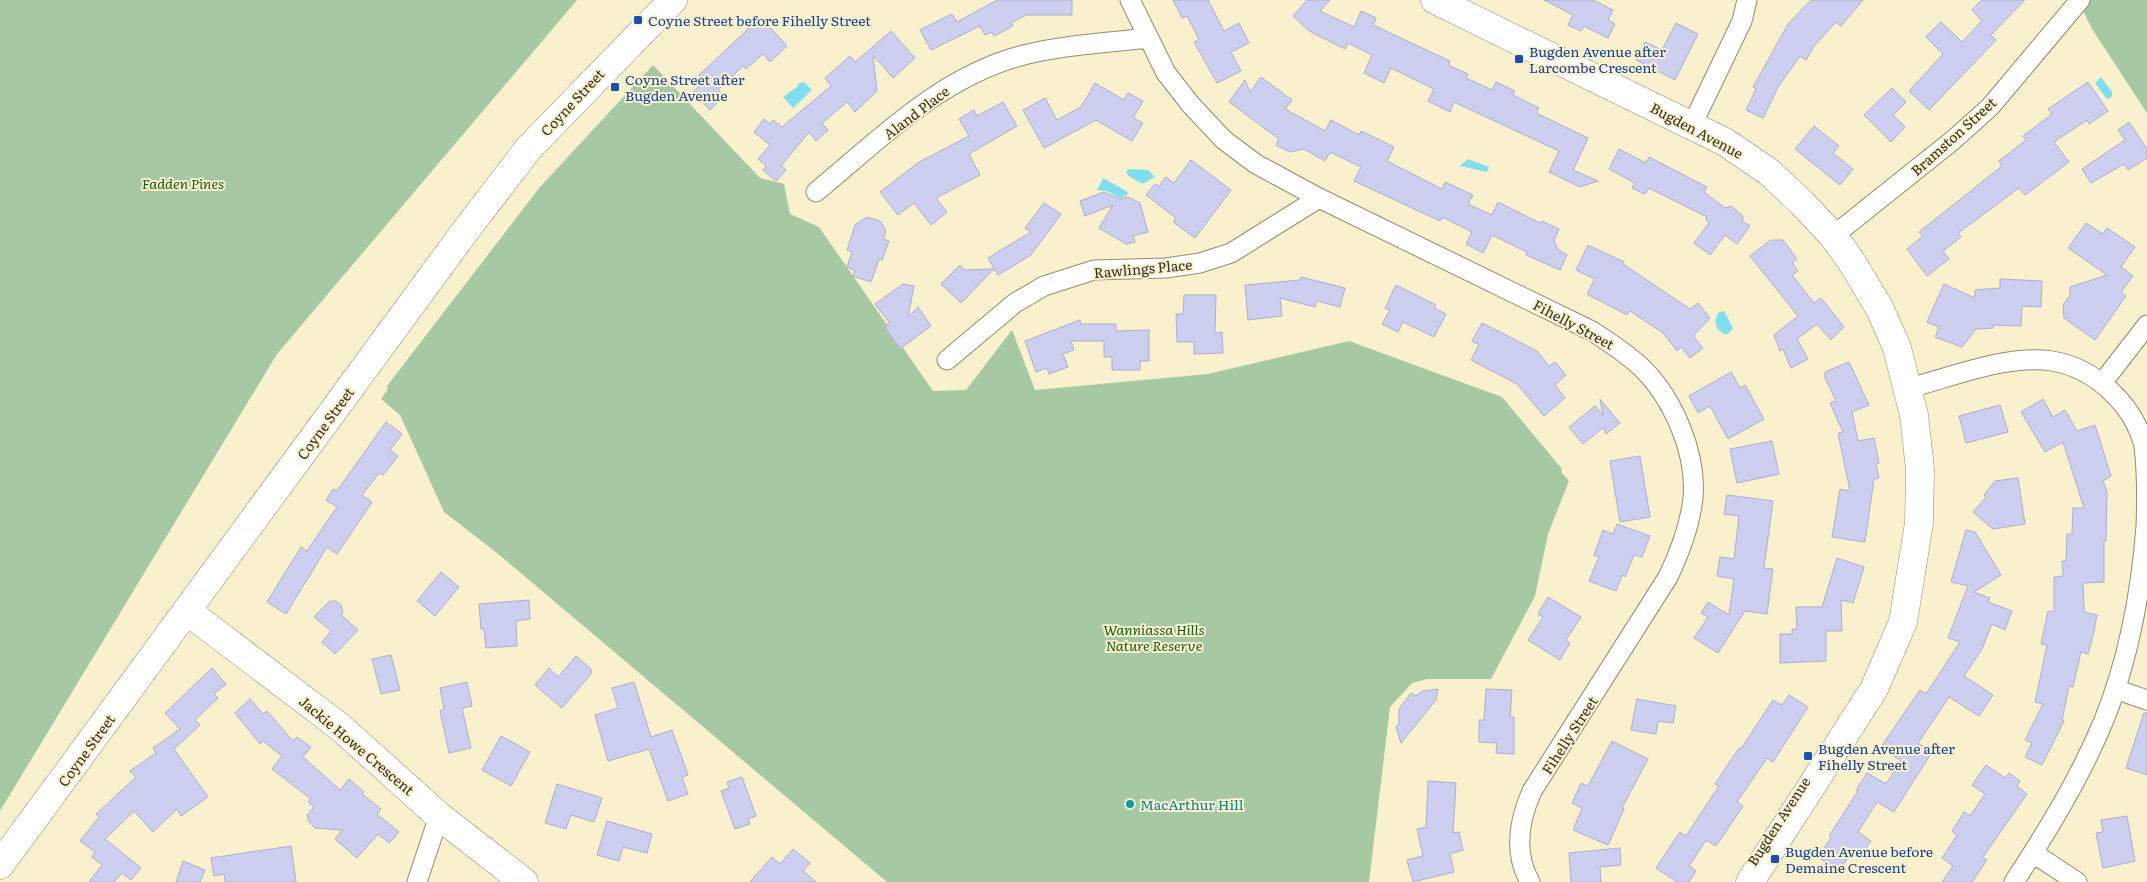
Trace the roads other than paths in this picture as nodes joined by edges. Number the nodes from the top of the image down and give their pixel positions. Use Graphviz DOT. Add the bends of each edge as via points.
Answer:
graph roads {
  1 [pos="673,0"];
  2 [pos="1130,0"];
  3 [pos="1435,0"];
  4 [pos="1747,0"];
  5 [pos="2080,0"];
  6 [pos="1148,38"];
  7 [pos="1692,125"];
  8 [pos="816,192"];
  9 [pos="1319,198"];
  10 [pos="1833,236"];
  11 [pos="2147,325"];
  12 [pos="947,360"];
  13 [pos="2102,383"];
  14 [pos="1908,388"];
  15 [pos="2147,509"];
  16 [pos="187,611"];
  17 [pos="2115,689"];
  18 [pos="2147,700"];
  19 [pos="1839,735"];
  20 [pos="440,816"];
  21 [pos="2033,853"];
  22 [pos="0,865"];
  23 [pos="417,882"];
  24 [pos="524,882"];
  25 [pos="1530,882"];
  26 [pos="1738,882"];
  27 [pos="1750,882"];
  28 [pos="2014,882"];
  29 [pos="2077,882"];
  1 -- 16 [label="street, Coyne Street" via="528,150"];
  2 -- 6 [label="street, Fihelly Street"];
  3 -- 7 [label="street, Bugden Avenue"];
  4 -- 7 [label="street" via="1742,21"];
  5 -- 10 [label="street, Bramston Street" via="1990,107"];
  6 -- 8 [label="street, Aland Place" via="1040,52 979,70 926,101"];
  6 -- 9 [label="street, Fihelly Street" via="1166,73 1190,105 1219,135 1256,164"];
  7 -- 10 [label="street, Bugden Avenue" via="1725,142 1769,172"];
  9 -- 12 [label="street, Rawlings Place" via="1231,253 1200,263 1166,268 1094,270 1044,286 1014,303"];
  9 -- 25 [label="street, Fihelly Street" via="1592,331 1622,350 1642,368 1665,397 1684,438 1693,470 1693,498 1682,548 1668,577 1529,798 1519,838"];
  10 -- 14 [label="street, Bugden Avenue" via="1880,309 1897,348"];
  11 -- 13 [label="street"];
  13 -- 14 [label="street" via="2079,369 2054,361 2028,359"];
  13 -- 15 [label="street" via="2121,401 2144,446"];
  14 -- 19 [label="street, Bugden Avenue" via="1921,487 1919,523 1903,622 1878,672"];
  15 -- 17 [label="street" via="2142,579 2134,624"];
  16 -- 20 [label="street, Jackie Howe Crescent" via="340,728"];
  16 -- 22 [label="street, Coyne Street"];
  17 -- 18 [label="street"];
  17 -- 21 [label="street" via="2078,779"];
  19 -- 26 [label="street, Bugden Avenue"];
  19 -- 27 [label="street, Bugden Avenue"];
  20 -- 23 [label="street"];
  20 -- 24 [label="street, Jackie Howe Crescent"];
  21 -- 28 [label="street"];
  21 -- 29 [label="street"];
}
